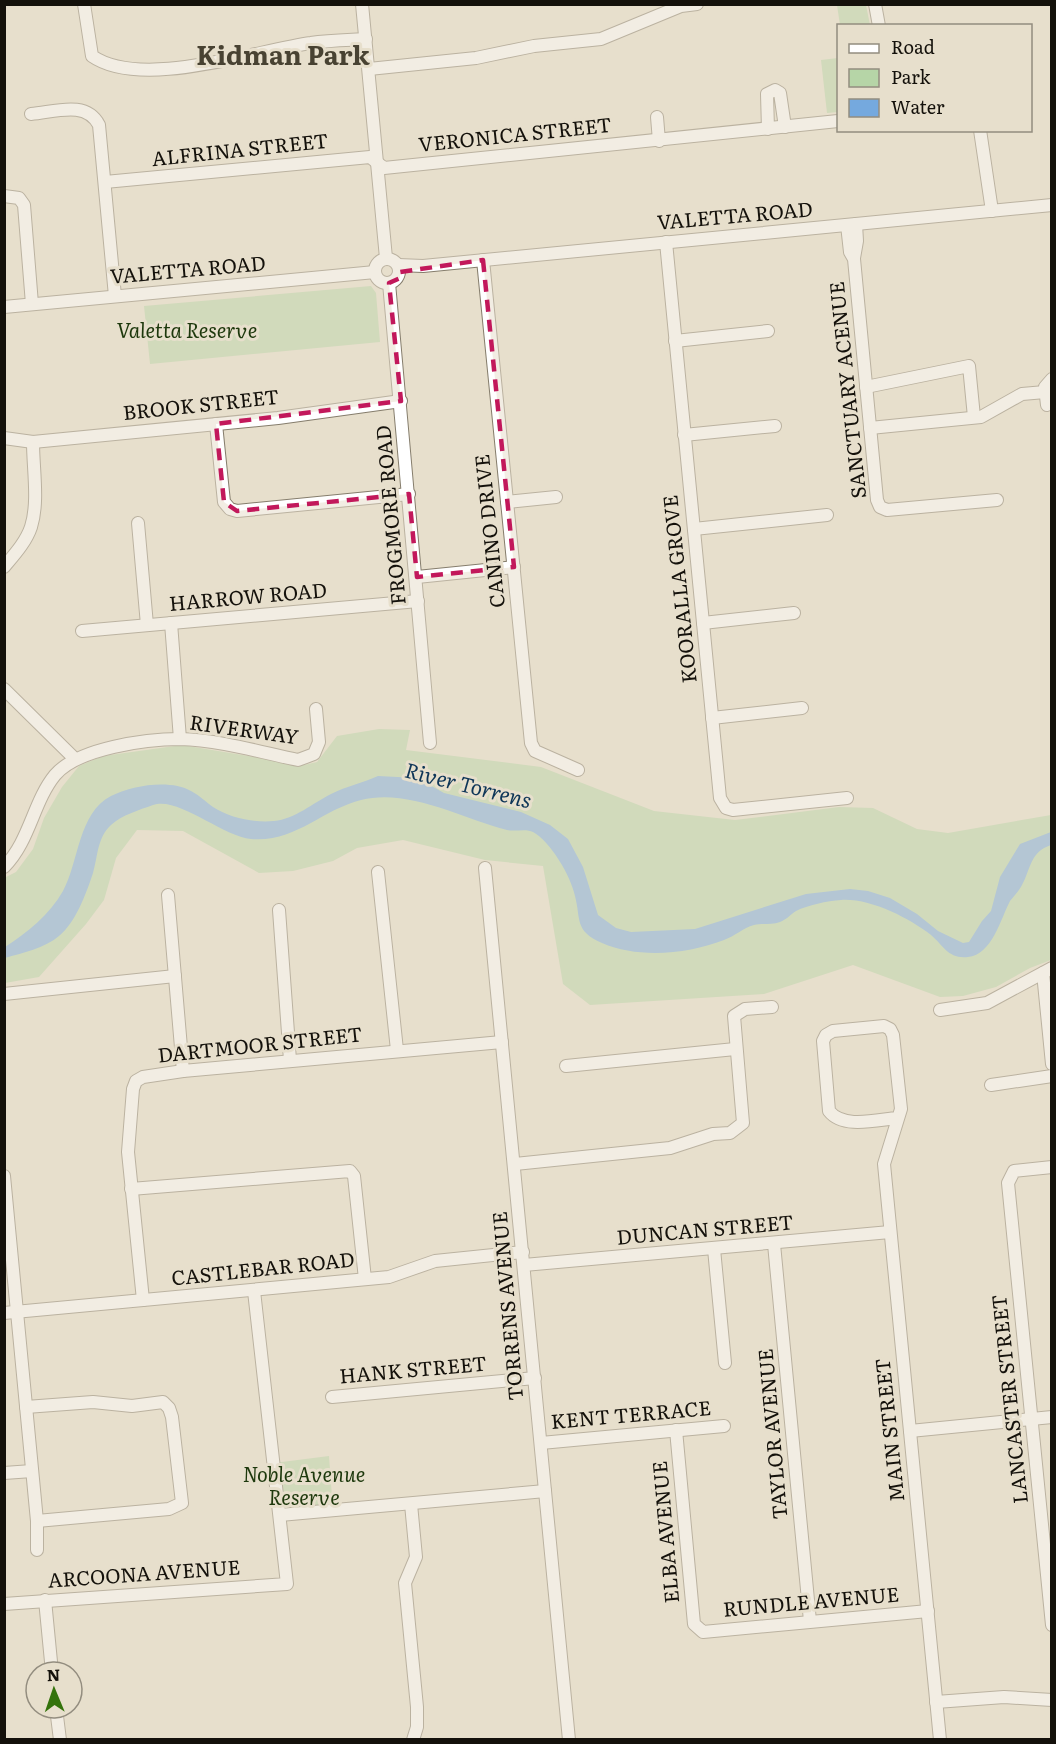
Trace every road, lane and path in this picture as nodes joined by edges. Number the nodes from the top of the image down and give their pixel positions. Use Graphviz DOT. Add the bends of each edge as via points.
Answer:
graph roads {
  1 [pos="84,4"];
  2 [pos="363,4"];
  3 [pos="697,4"];
  4 [pos="875,4"];
  5 [pos="680,5"];
  6 [pos="879,24"];
  7 [pos="366,39"];
  8 [pos="369,69"];
  9 [pos="31,114"];
  10 [pos="657,117"];
  11 [pos="837,121"];
  12 [pos="785,127"];
  13 [pos="768,129"];
  14 [pos="980,132"];
  15 [pos="659,141"];
  16 [pos="377,163"];
  17 [pos="105,182"];
  18 [pos="4,196"];
  19 [pos="1052,205"];
  20 [pos="992,210"];
  21 [pos="851,225"];
  22 [pos="666,242"];
  23 [pos="386,258"];
  24 [pos="483,260"];
  25 [pos="399,268"];
  26 [pos="375,272"];
  27 [pos="389,283"];
  28 [pos="115,296"];
  29 [pos="32,304"];
  30 [pos="4,307"];
  31 [pos="768,331"];
  32 [pos="675,341"];
  33 [pos="1052,379"];
  34 [pos="866,387"];
  35 [pos="1045,392"];
  36 [pos="401,401"];
  37 [pos="1047,405"];
  38 [pos="974,417"];
  39 [pos="216,424"];
  40 [pos="775,426"];
  41 [pos="870,428"];
  42 [pos="684,435"];
  43 [pos="4,438"];
  44 [pos="33,442"];
  45 [pos="409,494"];
  46 [pos="556,497"];
  47 [pos="997,500"];
  48 [pos="507,502"];
  49 [pos="827,515"];
  50 [pos="138,524"];
  51 [pos="694,529"];
  52 [pos="4,567"];
  53 [pos="514,567"];
  54 [pos="417,577"];
  55 [pos="418,602"];
  56 [pos="794,613"];
  57 [pos="171,623"];
  58 [pos="703,623"];
  59 [pos="147,625"];
  60 [pos="82,631"];
  61 [pos="6,695"];
  62 [pos="801,708"];
  63 [pos="316,709"];
  64 [pos="712,718"];
  65 [pos="180,739"];
  66 [pos="430,743"];
  67 [pos="75,759"];
  68 [pos="578,770"];
  69 [pos="847,798"];
  70 [pos="4,867"];
  71 [pos="485,868"];
  72 [pos="378,872"];
  73 [pos="168,895"];
  74 [pos="279,910"];
  75 [pos="1047,971"];
  76 [pos="175,976"];
  77 [pos="4,994"];
  78 [pos="772,1007"];
  79 [pos="940,1010"];
  80 [pos="502,1042"];
  81 [pos="735,1049"];
  82 [pos="397,1050"];
  83 [pos="290,1060"];
  84 [pos="1052,1064"];
  85 [pos="566,1066"];
  86 [pos="183,1071"];
  87 [pos="1052,1076"];
  88 [pos="991,1085"];
  89 [pos="897,1118"];
  90 [pos="515,1164"];
  91 [pos="1052,1167"];
  92 [pos="4,1176"];
  93 [pos="131,1189"];
  94 [pos="890,1232"];
  95 [pos="774,1244"];
  96 [pos="714,1249"];
  97 [pos="523,1258"];
  98 [pos="365,1279"];
  99 [pos="254,1291"];
  100 [pos="143,1300"];
  101 [pos="10,1313"];
  102 [pos="726,1363"];
  103 [pos="535,1378"];
  104 [pos="332,1397"];
  105 [pos="26,1407"];
  106 [pos="1052,1417"];
  107 [pos="1031,1419"];
  108 [pos="724,1426"];
  109 [pos="676,1430"];
  110 [pos="910,1431"];
  111 [pos="541,1443"];
  112 [pos="32,1471"];
  113 [pos="4,1473"];
  114 [pos="545,1491"];
  115 [pos="411,1504"];
  116 [pos="280,1515"];
  117 [pos="37,1521"];
  118 [pos="37,1550"];
  119 [pos="45,1600"];
  120 [pos="4,1604"];
  121 [pos="928,1611"];
  122 [pos="810,1621"];
  123 [pos="1052,1625"];
  124 [pos="698,1630"];
  125 [pos="51,1660"];
  126 [pos="1052,1700"];
  127 [pos="936,1701"];
  128 [pos="58,1720"];
  129 [pos="60,1740"];
  130 [pos="413,1740"];
  131 [pos="569,1740"];
  132 [pos="940,1740"];
  1 -- 7 [label="street" via="92,56 130,70 211,63 311,43"];
  2 -- 7 [label="street"];
  3 -- 5 [label="street"];
  4 -- 6 [label="street"];
  5 -- 8 [label="street" via="601,39"];
  7 -- 8 [label="street"];
  8 -- 16 [label="street"];
  9 -- 17 [label="street" via="82,109 94,115 99,125"];
  10 -- 15 [label="street"];
  11 -- 12 [label="street, VERONICA STREET"];
  12 -- 13 [label="street, VERONICA STREET"];
  12 -- 13 [label="street" via="780,93 775,90 767,94"];
  13 -- 15 [label="street, VERONICA STREET"];
  14 -- 20 [label="street"];
  15 -- 16 [label="street, VERONICA STREET" via="384,168"];
  16 -- 17 [label="street, ALFRINA STREET" via="370,157"];
  16 -- 23 [label="street"];
  17 -- 28 [label="street"];
  18 -- 29 [label="street" via="19,198 24,205"];
  19 -- 20 [label="street, VALETTA ROAD"];
  20 -- 21 [label="street, VALETTA ROAD"];
  21 -- 22 [label="street, VALETTA ROAD"];
  21 -- 34 [label="street, SANCTUARY ACENUE"];
  22 -- 24 [label="street, VALETTA ROAD"];
  22 -- 32 [label="street, KOORALLA GROVE"];
  23 -- 25 [label="street"];
  23 -- 26 [label="street" via="377,264"];
  24 -- 25 [label="street, VALETTA ROAD"];
  24 -- 48 [label="street, CANINO DRIVE"];
  25 -- 27 [label="street" via="398,278"];
  26 -- 27 [label="street" via="380,281"];
  26 -- 28 [label="street, VALETTA ROAD"];
  27 -- 36 [label="street, FROGMORE ROAD"];
  28 -- 29 [label="street, VALETTA ROAD"];
  29 -- 30 [label="street, VALETTA ROAD"];
  31 -- 32 [label="street"];
  32 -- 42 [label="street, KOORALLA GROVE"];
  33 -- 35 [label="street"];
  34 -- 38 [label="street" via="969,366"];
  34 -- 41 [label="street, SANCTUARY ACENUE"];
  35 -- 37 [label="street"];
  35 -- 38 [label="street" via="1022,394 981,417"];
  36 -- 39 [label="street, BROOK STREET"];
  36 -- 45 [label="street, FROGMORE ROAD"];
  38 -- 41 [label="street"];
  39 -- 44 [label="street, BROOK STREET"];
  39 -- 45 [label="street" via="224,502 230,509"];
  40 -- 42 [label="street"];
  41 -- 47 [label="street, SANCTUARY ACENUE" via="880,507 887,510"];
  42 -- 51 [label="street, KOORALLA GROVE"];
  43 -- 44 [label="street, BROOK STREET"];
  44 -- 52 [label="street" via="31,526"];
  45 -- 54 [label="street, FROGMORE ROAD"];
  46 -- 48 [label="street"];
  48 -- 53 [label="street, CANINO DRIVE"];
  49 -- 51 [label="street"];
  50 -- 59 [label="street"];
  51 -- 58 [label="street, KOORALLA GROVE"];
  53 -- 54 [label="street"];
  53 -- 68 [label="street, CANINO DRIVE" via="531,743 535,751"];
  54 -- 55 [label="street, FROGMORE ROAD"];
  55 -- 57 [label="street, HARROW ROAD"];
  55 -- 66 [label="street, FROGMORE ROAD"];
  56 -- 58 [label="street"];
  57 -- 59 [label="street, HARROW ROAD"];
  57 -- 65 [label="street"];
  58 -- 64 [label="street, KOORALLA GROVE"];
  59 -- 60 [label="street, HARROW ROAD"];
  61 -- 67 [label="street"];
  62 -- 64 [label="street"];
  63 -- 65 [label="street, RIVERWAY" via="319,742 307,759"];
  64 -- 69 [label="street, KOORALLA GROVE" via="720,798 726,808"];
  65 -- 67 [label="street, RIVERWAY" via="105,748"];
  67 -- 70 [label="street, RIVERWAY" via="55,775 16,855"];
  71 -- 80 [label="street, TORRENS AVENUE"];
  72 -- 82 [label="street"];
  73 -- 76 [label="street"];
  74 -- 83 [label="street"];
  75 -- 79 [label="street" via="987,1003"];
  75 -- 84 [label="street"];
  76 -- 77 [label="street"];
  76 -- 86 [label="street"];
  78 -- 81 [label="street" via="745,1009 734,1016"];
  80 -- 82 [label="street, DARTMOOR STREET"];
  80 -- 90 [label="street, TORRENS AVENUE"];
  81 -- 85 [label="street"];
  81 -- 90 [label="street" via="743,1123 739,1129 670,1148"];
  82 -- 83 [label="street, DARTMOOR STREET"];
  83 -- 86 [label="street, DARTMOOR STREET"];
  86 -- 93 [label="street, DARTMOOR STREET" via="136,1081 128,1152"];
  87 -- 88 [label="street"];
  89 -- 89 [label="street, MAIN STREET" via="843,1122 829,1111 823,1041 826,1035 884,1026 890,1029 901,1109"];
  89 -- 94 [label="street, MAIN STREET" via="884,1161"];
  90 -- 97 [label="street, TORRENS AVENUE"];
  91 -- 107 [label="street, LANCASTER STREET" via="1014,1171 1008,1183"];
  92 -- 101 [label="street"];
  93 -- 98 [label="street" via="350,1171 354,1176"];
  93 -- 100 [label="street, DARTMOOR STREET"];
  94 -- 95 [label="street, DUNCAN STREET"];
  94 -- 110 [label="street, MAIN STREET"];
  95 -- 96 [label="street, DUNCAN STREET"];
  95 -- 122 [label="street, TAYLOR AVENUE"];
  96 -- 97 [label="street, DUNCAN STREET"];
  96 -- 102 [label="street"];
  97 -- 98 [label="street, CASTLEBAR ROAD" via="435,1261 389,1277"];
  97 -- 103 [label="street, TORRENS AVENUE"];
  98 -- 99 [label="street, CASTLEBAR ROAD"];
  99 -- 100 [label="street, CASTLEBAR ROAD"];
  99 -- 116 [label="street"];
  100 -- 101 [label="street, CASTLEBAR ROAD"];
  101 -- 105 [label="street"];
  103 -- 104 [label="street, HANK STREET"];
  103 -- 111 [label="street, TORRENS AVENUE"];
  105 -- 112 [label="street"];
  105 -- 117 [label="street" via="163,1402 172,1417 182,1503 170,1509"];
  106 -- 107 [label="street"];
  107 -- 110 [label="street"];
  107 -- 123 [label="street, LANCASTER STREET"];
  108 -- 109 [label="street, KENT TERRACE"];
  109 -- 111 [label="street, KENT TERRACE"];
  109 -- 124 [label="street, ELBA AVENUE" via="694,1624"];
  110 -- 121 [label="street, MAIN STREET"];
  111 -- 114 [label="street, TORRENS AVENUE"];
  112 -- 113 [label="street"];
  112 -- 117 [label="street"];
  114 -- 115 [label="street"];
  114 -- 131 [label="street, TORRENS AVENUE"];
  115 -- 116 [label="street"];
  115 -- 130 [label="street" via="416,1557 405,1583 417,1707"];
  116 -- 119 [label="street, ARCOONA AVENUE" via="287,1584"];
  117 -- 118 [label="street"];
  119 -- 120 [label="street, ARCOONA AVENUE"];
  119 -- 125 [label="street"];
  121 -- 122 [label="street, RUNDLE AVENUE"];
  121 -- 127 [label="street, MAIN STREET"];
  122 -- 124 [label="street, RUNDLE AVENUE"];
  126 -- 127 [label="street" via="1004,1696"];
  127 -- 132 [label="street, MAIN STREET"];
  128 -- 129 [label="street"];
}
